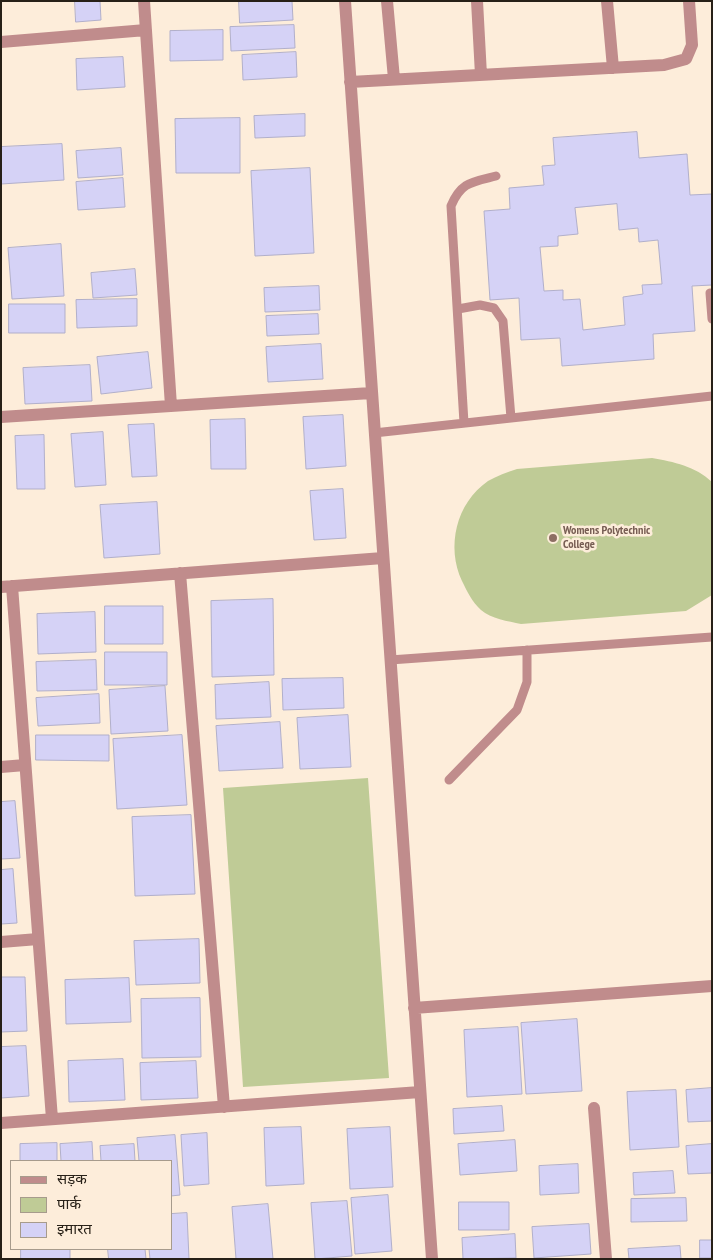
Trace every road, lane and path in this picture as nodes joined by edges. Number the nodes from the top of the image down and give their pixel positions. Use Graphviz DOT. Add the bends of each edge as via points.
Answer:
graph roads {
  1 [pos="144,1"];
  2 [pos="344,1"];
  3 [pos="387,1"];
  4 [pos="477,1"];
  5 [pos="607,1"];
  6 [pos="689,1"];
  7 [pos="146,30"];
  8 [pos="1,42"];
  9 [pos="613,68"];
  10 [pos="481,75"];
  11 [pos="394,79"];
  12 [pos="350,82"];
  13 [pos="496,176"];
  14 [pos="710,293"];
  15 [pos="458,309"];
  16 [pos="712,319"];
  17 [pos="372,393"];
  18 [pos="712,396"];
  19 [pos="171,406"];
  20 [pos="2,412"];
  21 [pos="511,418"];
  22 [pos="464,423"];
  23 [pos="374,433"];
  24 [pos="383,558"];
  25 [pos="180,573"];
  26 [pos="6,586"];
  27 [pos="712,637"];
  28 [pos="527,650"];
  29 [pos="390,660"];
  30 [pos="25,765"];
  31 [pos="1,767"];
  32 [pos="449,780"];
  33 [pos="38,939"];
  34 [pos="1,942"];
  35 [pos="712,986"];
  36 [pos="414,1008"];
  37 [pos="420,1092"];
  38 [pos="224,1107"];
  39 [pos="594,1108"];
  40 [pos="52,1119"];
  41 [pos="1,1123"];
  42 [pos="432,1259"];
  43 [pos="606,1259"];
  1 -- 7 [label="street"];
  2 -- 12 [label="street"];
  3 -- 11 [label="street"];
  4 -- 10 [label="street"];
  5 -- 9 [label="street"];
  6 -- 9 [label="street" via="692,45 686,59 664,65"];
  7 -- 8 [label="street"];
  7 -- 19 [label="street"];
  9 -- 10 [label="street"];
  10 -- 11 [label="street"];
  11 -- 12 [label="street"];
  12 -- 17 [label="street"];
  13 -- 15 [label="lane" via="466,184 456,193 451,206"];
  14 -- 16 [label="lane"];
  15 -- 21 [label="lane" via="480,305 494,308 503,321"];
  15 -- 22 [label="lane"];
  17 -- 19 [label="street"];
  17 -- 23 [label="street"];
  18 -- 21 [label="lane"];
  19 -- 20 [label="street"];
  21 -- 22 [label="lane"];
  22 -- 23 [label="lane"];
  23 -- 24 [label="street"];
  24 -- 25 [label="street"];
  24 -- 29 [label="street"];
  25 -- 26 [label="street"];
  25 -- 38 [label="street"];
  26 -- 30 [label="street"];
  27 -- 28 [label="lane"];
  28 -- 29 [label="lane"];
  28 -- 32 [label="lane" via="527,682 517,710"];
  29 -- 36 [label="street"];
  30 -- 31 [label="street"];
  30 -- 33 [label="street"];
  33 -- 34 [label="street"];
  33 -- 40 [label="street"];
  35 -- 36 [label="street"];
  36 -- 37 [label="street"];
  37 -- 38 [label="street"];
  37 -- 42 [label="street"];
  38 -- 40 [label="street"];
  39 -- 43 [label="street"];
  40 -- 41 [label="street"];
}
